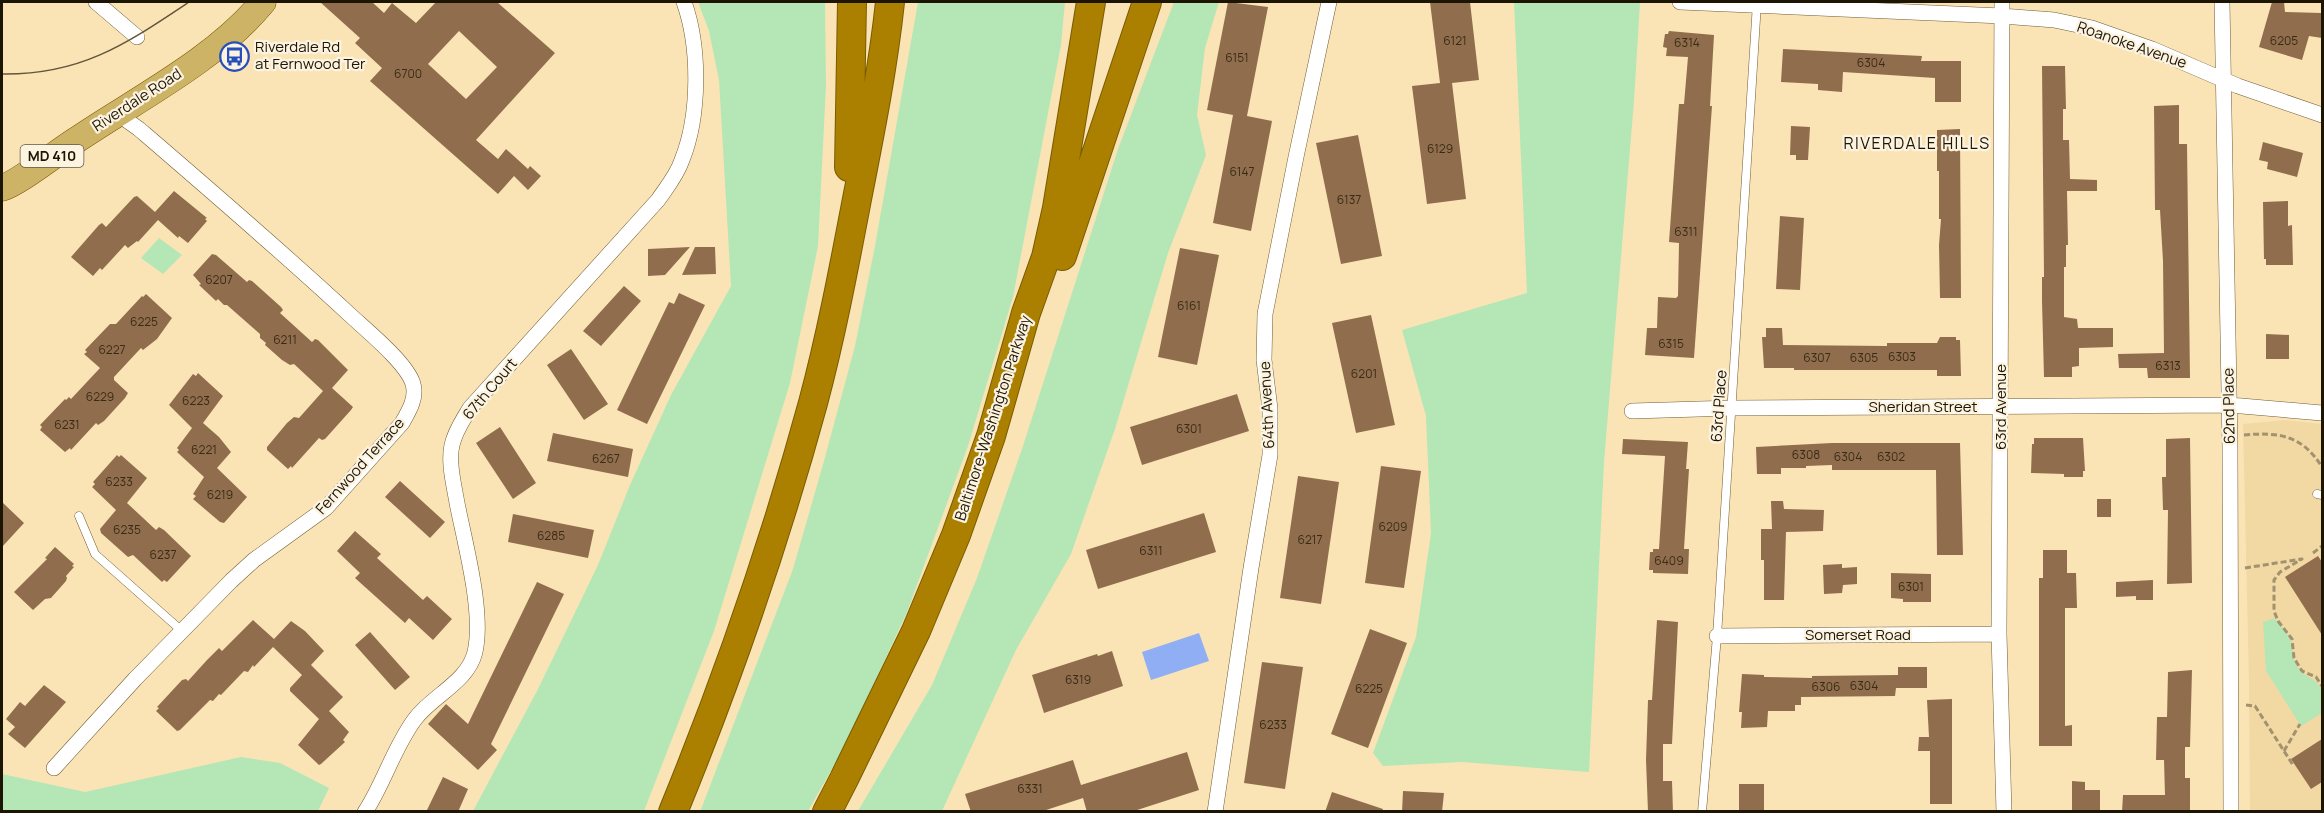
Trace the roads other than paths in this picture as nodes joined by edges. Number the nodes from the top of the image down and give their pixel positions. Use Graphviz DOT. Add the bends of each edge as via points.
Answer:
graph roads {
  1 [pos="96,2"];
  2 [pos="263,2"];
  3 [pos="684,2"];
  4 [pos="852,2"];
  5 [pos="890,2"];
  6 [pos="1091,2"];
  7 [pos="1147,2"];
  8 [pos="1329,2"];
  9 [pos="1680,2"];
  10 [pos="2222,2"];
  11 [pos="1757,3"];
  12 [pos="2002,9"];
  13 [pos="137,37"];
  14 [pos="2223,79"];
  15 [pos="118,114"];
  16 [pos="2322,115"];
  17 [pos="2,188"];
  18 [pos="830,331"];
  19 [pos="2230,405"];
  20 [pos="2001,407"];
  21 [pos="1733,408"];
  22 [pos="1632,411"];
  23 [pos="2322,413"];
  24 [pos="991,436"];
  25 [pos="79,516"];
  26 [pos="182,631"];
  27 [pos="1999,634"];
  28 [pos="1717,636"];
  29 [pos="54,768"];
  30 [pos="371,808"];
  31 [pos="673,812"];
  32 [pos="826,812"];
  33 [pos="1215,812"];
  34 [pos="1702,812"];
  35 [pos="2004,812"];
  36 [pos="2231,812"];
  1 -- 13 [label="street"];
  2 -- 15 [label="main road, Riverdale Road / MD 410" via="205,55"];
  3 -- 30 [label="street, 67th Court" via="695,44 695,94 682,160 658,200 470,408 458,429 451,462 473,594 474,654 466,669 415,718"];
  4 -- 18 [label="highway" via="850,153"];
  5 -- 18 [label="highway" via="878,93"];
  6 -- 24 [label="highway, Baltimore-Washington Parkway" via="1046,257"];
  7 -- 24 [label="highway" via="1050,290"];
  8 -- 33 [label="street, 64th Avenue" via="1265,314 1270,455"];
  9 -- 11 [label="street, Roanoke Avenue"];
  10 -- 14 [label="street, 62nd Place"];
  11 -- 12 [label="street, Roanoke Avenue"];
  11 -- 21 [label="lane, 63rd Place"];
  12 -- 14 [label="street, Roanoke Avenue" via="2092,28"];
  12 -- 20 [label="street, 63rd Avenue"];
  14 -- 16 [label="street, Roanoke Avenue"];
  14 -- 19 [label="street, 62nd Place"];
  15 -- 17 [label="main road, Riverdale Road / MD 410"];
  15 -- 26 [label="street, Fernwood Terrace" via="274,245 389,352 414,384 411,407 402,423 326,508 254,560"];
  18 -- 31 [label="highway" via="783,506 747,618"];
  19 -- 20 [label="street, Sheridan Street"];
  19 -- 23 [label="street, Sheridan Street"];
  19 -- 36 [label="street, 62nd Place"];
  20 -- 21 [label="street, Sheridan Street"];
  20 -- 27 [label="street, 63rd Avenue"];
  21 -- 22 [label="street, Sheridan Street"];
  21 -- 28 [label="lane, 63rd Place"];
  24 -- 32 [label="highway, Baltimore-Washington Parkway" via="916,631"];
  25 -- 26 [label="lane" via="95,554"];
  26 -- 29 [label="street, Fernwood Terrace"];
  27 -- 28 [label="street, Somerset Road"];
  27 -- 35 [label="street, 63rd Avenue"];
  28 -- 34 [label="lane, 63rd Place"];
}
